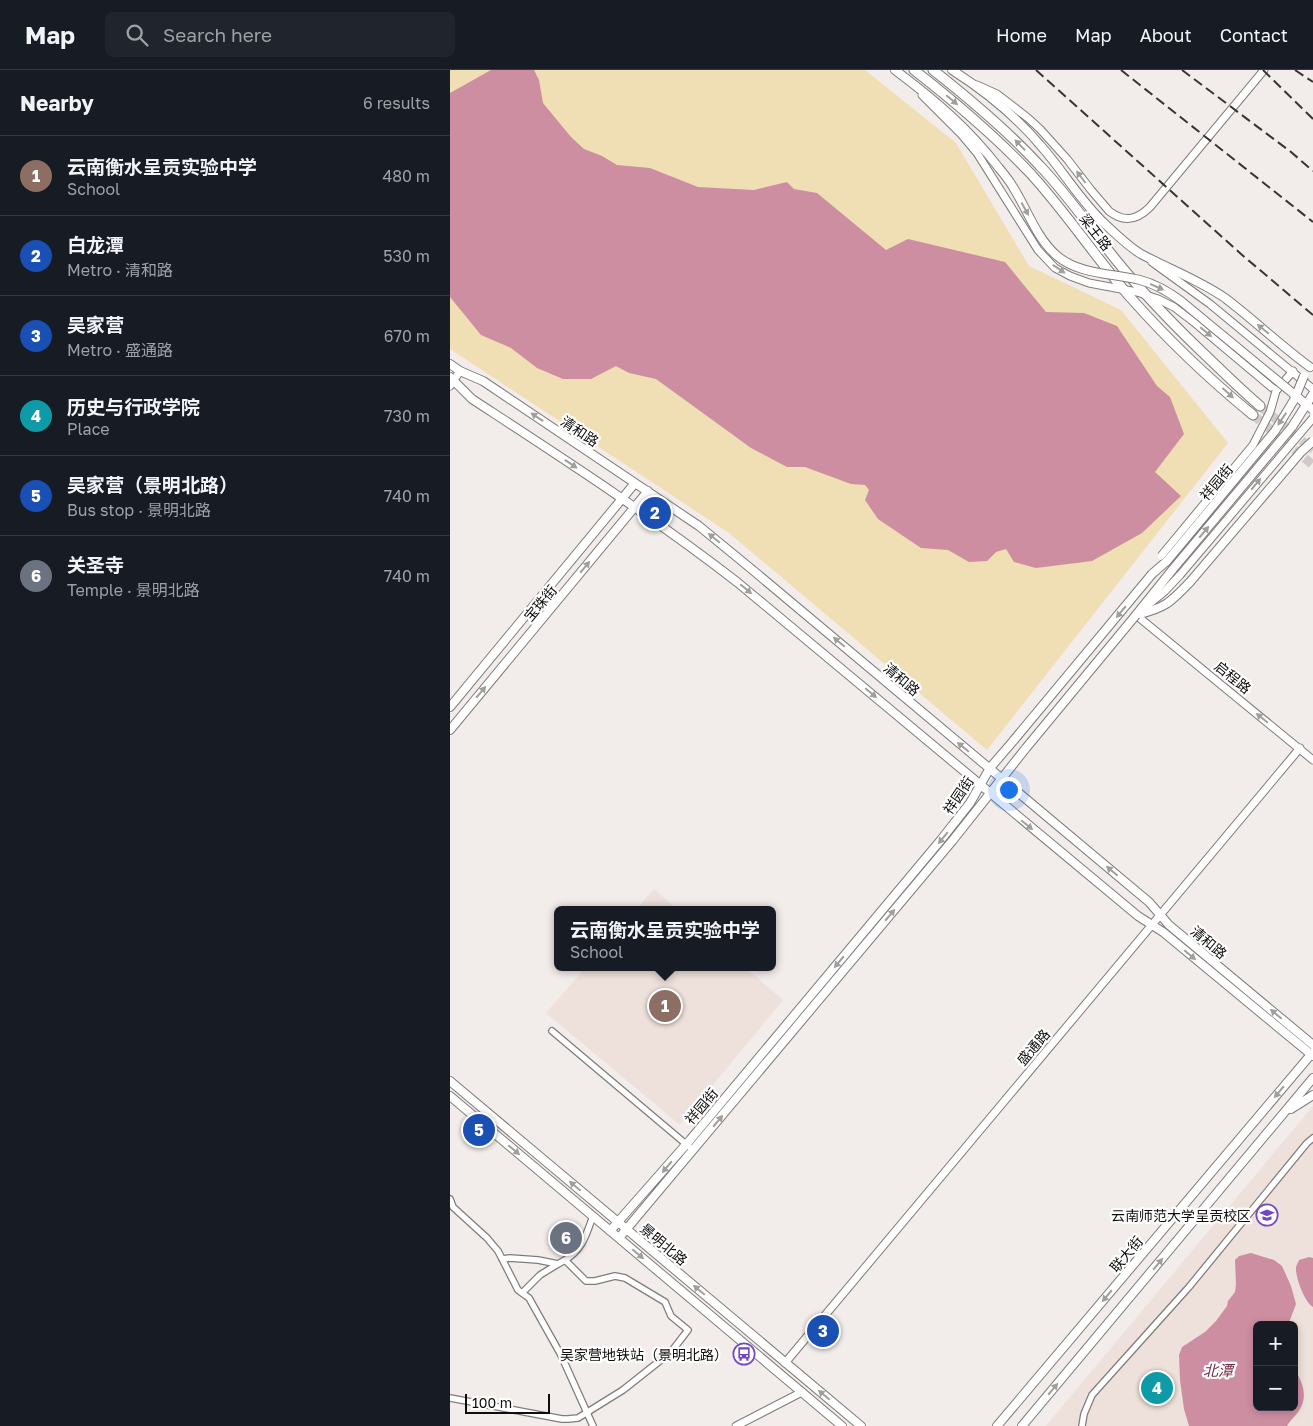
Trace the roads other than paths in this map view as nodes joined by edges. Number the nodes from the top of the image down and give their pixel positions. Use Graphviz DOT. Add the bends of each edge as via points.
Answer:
graph roads {
  1 [pos="894,70"];
  2 [pos="914,70"];
  3 [pos="933,70"];
  4 [pos="952,70"];
  5 [pos="956,70"];
  6 [pos="1264,70"];
  7 [pos="972,83"];
  8 [pos="1140,253"];
  9 [pos="450,364"];
  10 [pos="1312,366"];
  11 [pos="460,371"];
  12 [pos="1293,372"];
  13 [pos="451,381"];
  14 [pos="1313,389"];
  15 [pos="1276,391"];
  16 [pos="1313,394"];
  17 [pos="1260,406"];
  18 [pos="1313,410"];
  19 [pos="1253,415"];
  20 [pos="1313,418"];
  21 [pos="1313,441"];
  22 [pos="635,483"];
  23 [pos="648,491"];
  24 [pos="623,499"];
  25 [pos="636,507"];
  26 [pos="1152,574"];
  27 [pos="1136,615"];
  28 [pos="450,707"];
  29 [pos="450,730"];
  30 [pos="1300,748"];
  31 [pos="1313,760"];
  32 [pos="990,768"];
  33 [pos="1001,778"];
  34 [pos="981,785"];
  35 [pos="990,793"];
  36 [pos="1160,915"];
  37 [pos="1152,925"];
  38 [pos="552,1031"];
  39 [pos="1313,1045"];
  40 [pos="1312,1054"];
  41 [pos="1313,1078"];
  42 [pos="450,1081"];
  43 [pos="1313,1095"];
  44 [pos="450,1096"];
  45 [pos="1283,1114"];
  46 [pos="1313,1138"];
  47 [pos="686,1144"];
  48 [pos="693,1150"];
  49 [pos="450,1199"];
  50 [pos="593,1216"];
  51 [pos="618,1222"];
  52 [pos="626,1229"];
  53 [pos="610,1231"];
  54 [pos="619,1238"];
  55 [pos="502,1259"];
  56 [pos="565,1260"];
  57 [pos="558,1264"];
  58 [pos="522,1293"];
  59 [pos="785,1362"];
  60 [pos="802,1392"];
  61 [pos="452,1401"];
  62 [pos="586,1413"];
  63 [pos="593,1426"];
  64 [pos="736,1426"];
  65 [pos="842,1426"];
  66 [pos="861,1426"];
  67 [pos="997,1426"];
  68 [pos="1022,1426"];
  69 [pos="1082,1426"];
  1 -- 15 [label="street, one-way" via="978,153 1038,250 1055,268 1089,283 1137,292 1174,307"];
  1 -- 18 [label="main road, one-way, bridge" via="932,98 986,151 1056,255 1080,268 1142,280 1169,292"];
  2 -- 19 [label="main road, 梁王路, one-way" via="979,122 1030,174 1164,334"];
  17 -- 3 [label="main road, 梁王路, one-way" via="1147,295 1041,166 982,109"];
  4 -- 7 [label="main road, 梁王路"];
  5 -- 7 [label="street"];
  6 -- 7 [label="street, one-way" via="1145,213 1127,219 1113,214 1102,203 1055,144 1028,118 997,94"];
  7 -- 8 [label="main road, 梁王路" via="1031,134 1104,224"];
  10 -- 8 [label="main road, 梁王路, one-way" via="1225,298"];
  8 -- 12 [label="street" via="1210,304"];
  9 -- 11 [label="main road, 清和路"];
  10 -- 26 [label="main road, 祥园街, one-way, bridge" via="1275,431 1167,561"];
  11 -- 13 [label="street"];
  22 -- 11 [label="main road, 清和路, one-way" via="483,381"];
  12 -- 14 [label="street"];
  12 -- 15 [label="street"];
  13 -- 24 [label="main road, 清和路, one-way" via="472,399"];
  15 -- 26 [label="street, bridge" via="1270,412 1252,445 1161,556"];
  27 -- 16 [label="main road, 祥园街, one-way, bridge" via="1292,427"];
  27 -- 20 [label="street, one-way, bridge" via="1175,580"];
  21 -- 27 [label="main road, bridge" via="1172,600 1161,608"];
  22 -- 23 [label="main road, 清和路"];
  22 -- 24 [label="main road, 宝珠街"];
  23 -- 25 [label="main road, 宝珠街"];
  32 -- 23 [label="main road, 清和路, one-way" via="699,526"];
  24 -- 25 [label="main road, 清和路"];
  24 -- 28 [label="main road, 宝珠街"];
  29 -- 25 [label="main road, 宝珠街, one-way"];
  25 -- 34 [label="main road, 清和路, one-way" via="737,582"];
  26 -- 32 [label="main road, 祥园街, one-way, bridge"];
  30 -- 27 [label="street, 启程路, one-way"];
  27 -- 33 [label="main road, 祥园街, bridge"];
  30 -- 31 [label="street, 启程路"];
  30 -- 36 [label="street, 盛通路"];
  32 -- 33 [label="main road, 清和路"];
  32 -- 34 [label="main road, 祥园街"];
  33 -- 35 [label="main road, 祥园街"];
  36 -- 33 [label="main road, 清和路, one-way" via="1149,902"];
  34 -- 35 [label="main road, 清和路"];
  34 -- 47 [label="main road, 祥园街, one-way" via="940,841"];
  35 -- 37 [label="main road, 清和路, one-way"];
  48 -- 35 [label="main road, 祥园街, one-way"];
  36 -- 37 [label="street, 盛通路"];
  39 -- 36 [label="main road, 清和路, one-way"];
  37 -- 40 [label="main road, 清和路, one-way"];
  37 -- 59 [label="street, 盛通路"];
  38 -- 47 [label="street"];
  40 -- 67 [label="main road, 联大街, one-way"];
  41 -- 45 [label="main road"];
  51 -- 42 [label="main road, 景明北路, one-way"];
  43 -- 45 [label="main road"];
  44 -- 50 [label="main road, 景明北路, one-way"];
  68 -- 45 [label="main road, one-way"];
  46 -- 69 [label="street" via="1189,1287 1092,1395"];
  47 -- 48 [label="street"];
  47 -- 51 [label="main road, 祥园街, one-way"];
  48 -- 52 [label="main road, 祥园街"];
  49 -- 55 [label="street" via="453,1207 487,1238"];
  50 -- 53 [label="main road, 景明北路"];
  50 -- 56 [label="street" via="578,1251"];
  51 -- 52 [label="main road, 景明北路"];
  51 -- 53 [label="main road, 祥园街"];
  52 -- 54 [label="main road, 祥园街"];
  59 -- 52 [label="main road, 景明北路, one-way"];
  53 -- 54 [label="main road, 景明北路"];
  54 -- 60 [label="main road, 景明北路, one-way"];
  55 -- 57 [label="street"];
  55 -- 58 [label="street"];
  56 -- 57 [label="street"];
  56 -- 62 [label="street" via="586,1281 615,1276 631,1281 665,1302 671,1316 688,1330 670,1352 623,1390"];
  57 -- 58 [label="street" via="540,1275"];
  58 -- 62 [label="street" via="529,1298 562,1355"];
  66 -- 59 [label="main road, 景明北路, one-way"];
  60 -- 64 [label="street"];
  60 -- 65 [label="main road, 景明北路"];
  61 -- 62 [label="street" via="568,1420"];
  62 -- 63 [label="street"];
}
